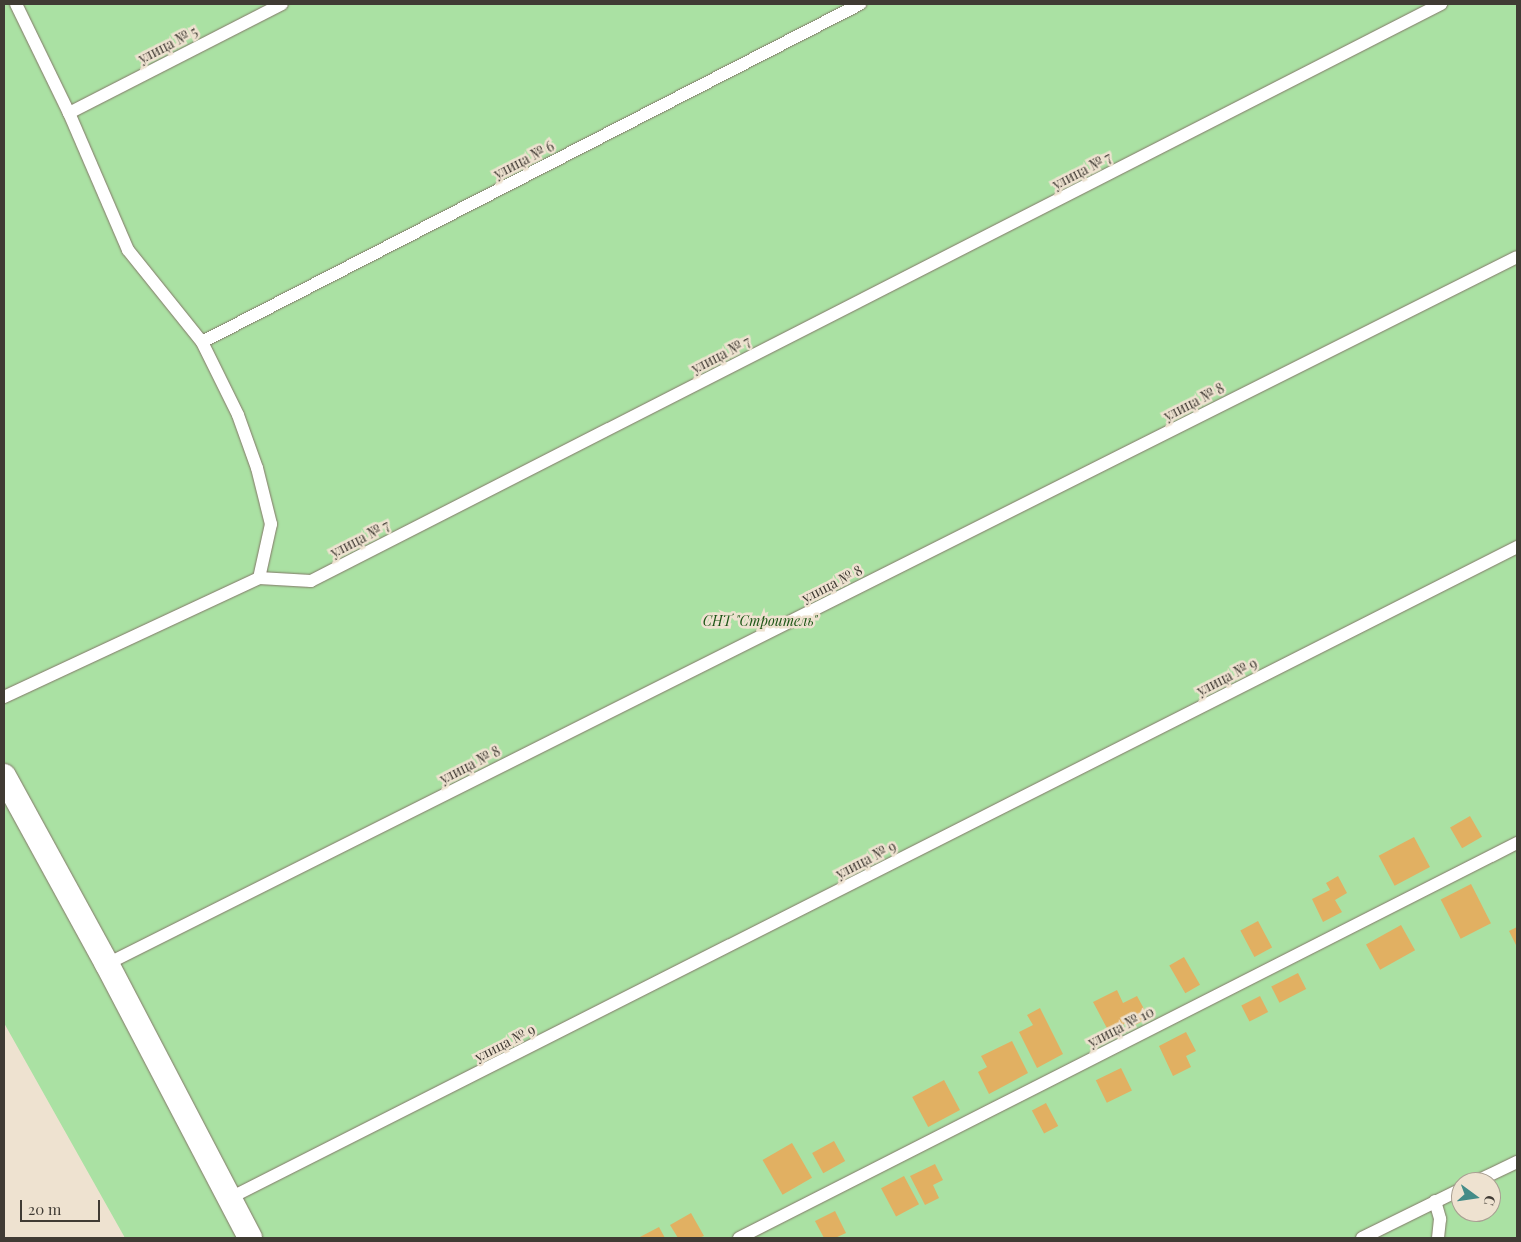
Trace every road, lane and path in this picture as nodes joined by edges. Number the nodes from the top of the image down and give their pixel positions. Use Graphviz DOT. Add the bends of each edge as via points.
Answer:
graph roads {
  1 [pos="16,4"];
  2 [pos="282,4"];
  3 [pos="860,4"];
  4 [pos="1441,4"];
  5 [pos="69,113"];
  6 [pos="1517,257"];
  7 [pos="202,342"];
  8 [pos="1517,547"];
  9 [pos="259,578"];
  10 [pos="4,697"];
  11 [pos="4,776"];
  12 [pos="1517,843"];
  13 [pos="107,964"];
  14 [pos="1517,1162"];
  15 [pos="1496,1172"];
  16 [pos="1451,1194"];
  17 [pos="228,1200"];
  18 [pos="1435,1201"];
  19 [pos="250,1238"];
  20 [pos="739,1238"];
  21 [pos="1362,1238"];
  22 [pos="1438,1238"];
  1 -- 5 [label="lane"];
  2 -- 5 [label="lane, улица № 5"];
  3 -- 7 [label="lane, улица № 6"];
  4 -- 9 [label="lane, улица № 7" via="311,581"];
  5 -- 7 [label="lane" via="128,250"];
  6 -- 13 [label="lane, улица № 8"];
  7 -- 9 [label="lane" via="238,415 257,468 271,524"];
  8 -- 17 [label="lane, улица № 9"];
  9 -- 10 [label="lane, улица № 7"];
  11 -- 13 [label="street"];
  12 -- 20 [label="lane, улица № 10"];
  13 -- 17 [label="street"];
  14 -- 15 [label="lane"];
  16 -- 18 [label="lane"];
  17 -- 19 [label="street"];
  18 -- 21 [label="lane"];
  18 -- 22 [label="lane" via="1440,1219"];
}
